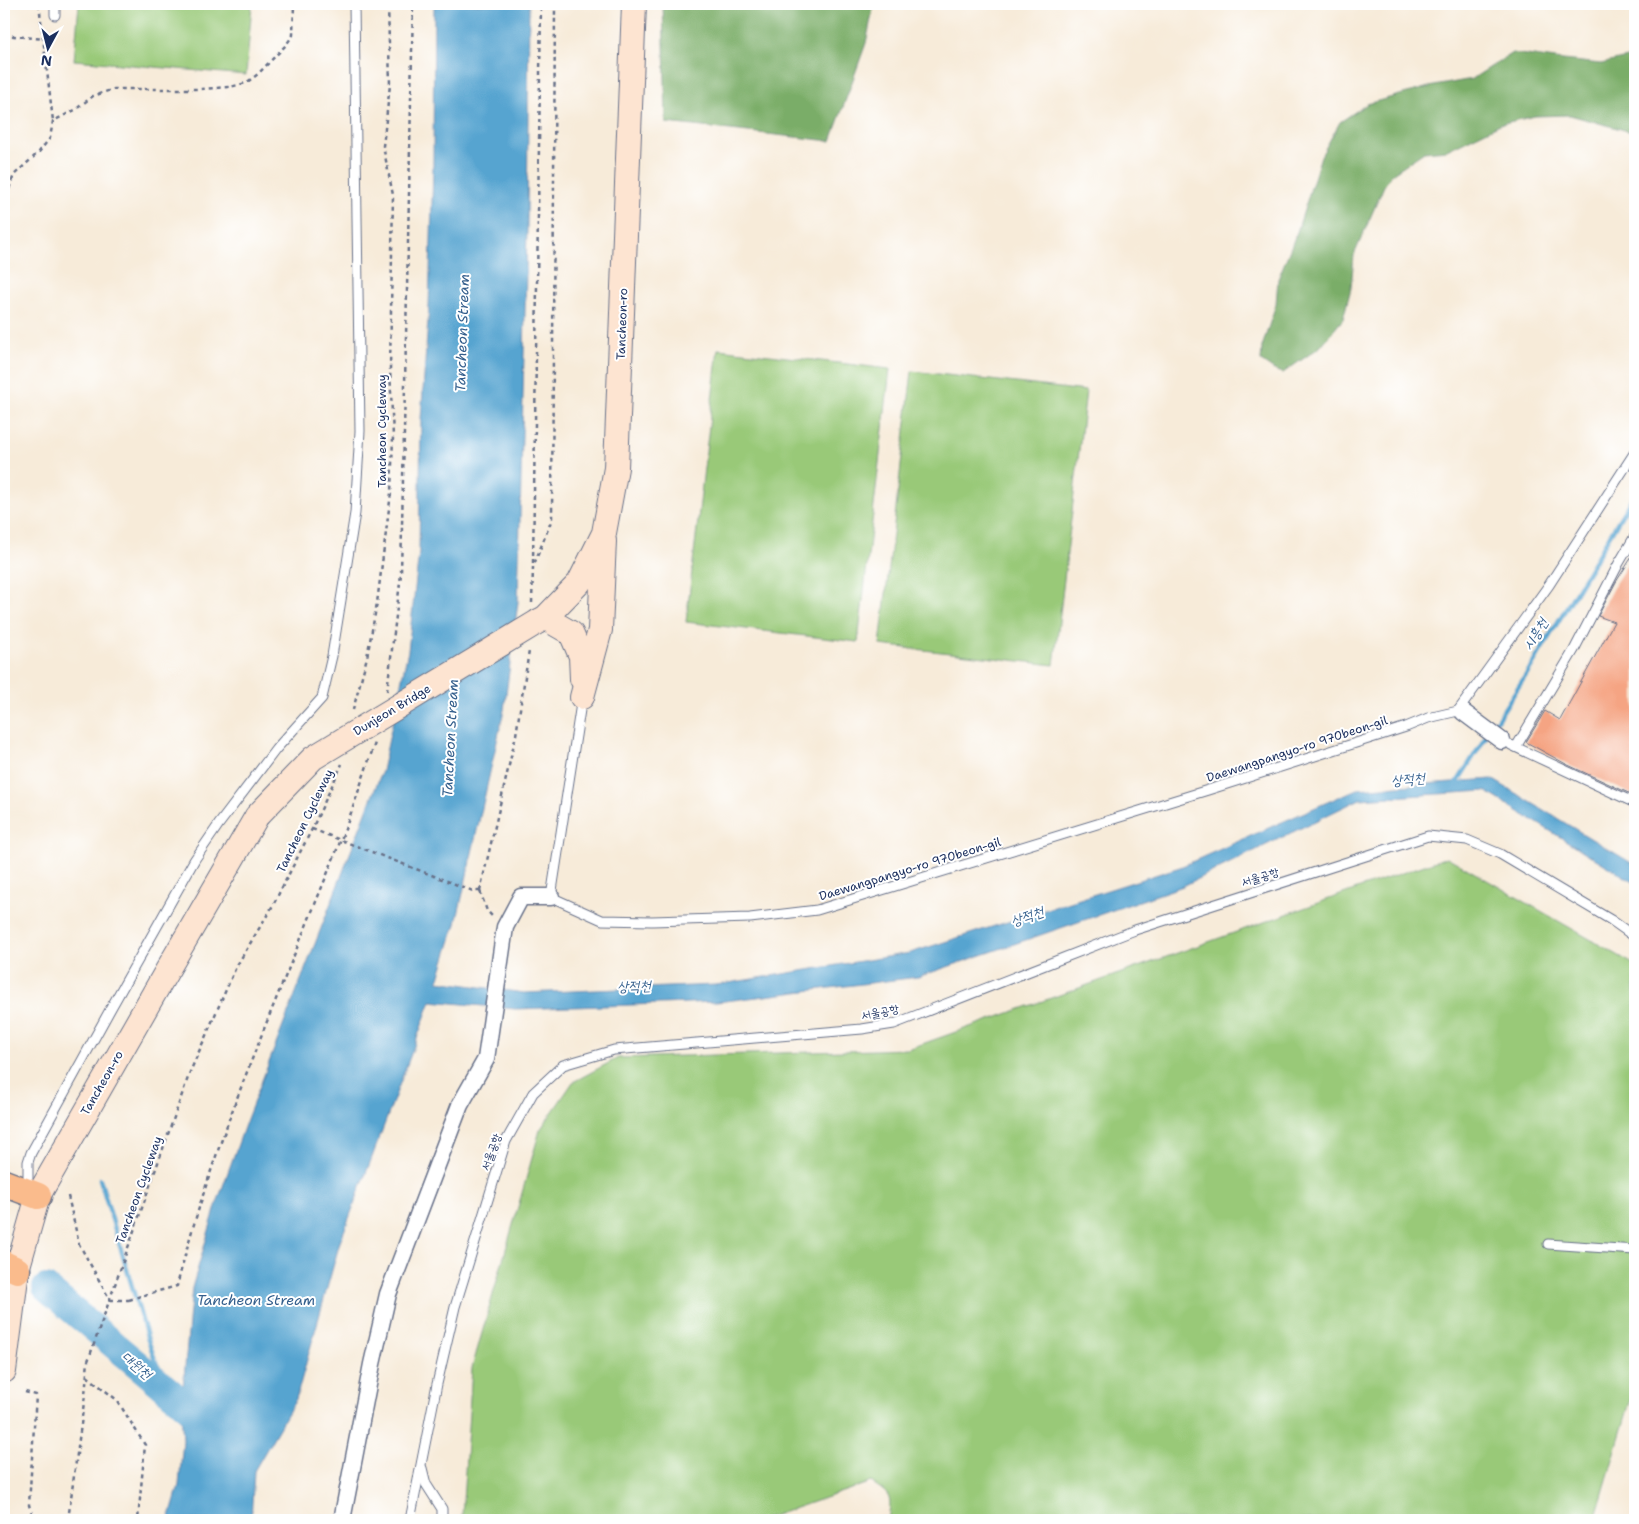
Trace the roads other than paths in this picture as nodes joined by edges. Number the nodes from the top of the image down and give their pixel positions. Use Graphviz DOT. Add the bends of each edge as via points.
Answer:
graph roads {
  1 [pos="56,4"];
  2 [pos="354,4"];
  3 [pos="634,4"];
  4 [pos="56,15"];
  5 [pos="1635,452"];
  6 [pos="604,533"];
  7 [pos="1635,536"];
  8 [pos="538,614"];
  9 [pos="582,696"];
  10 [pos="1461,711"];
  11 [pos="1509,744"];
  12 [pos="1635,803"];
  13 [pos="258,816"];
  14 [pos="552,897"];
  15 [pos="1635,937"];
  16 [pos="4,1183"];
  17 [pos="33,1194"];
  18 [pos="1548,1244"];
  19 [pos="1635,1250"];
  20 [pos="10,1267"];
  21 [pos="4,1371"];
  22 [pos="421,1465"];
  23 [pos="342,1520"];
  24 [pos="410,1520"];
  25 [pos="442,1520"];
  1 -- 4 [label="lane"];
  2 -- 17 [label="lane" via="360,431 356,513 322,698 276,749 195,859 32,1153 28,1162"];
  3 -- 6 [label="main road, Tancheon-ro" via="616,468"];
  5 -- 10 [label="lane"];
  6 -- 8 [label="main road, Tancheon-ro" via="579,583"];
  6 -- 9 [label="main road" via="600,630"];
  7 -- 11 [label="lane" via="1574,650"];
  8 -- 9 [label="main road" via="571,633 581,656"];
  8 -- 13 [label="main road, Dunjeon Bridge, bridge" via="312,758"];
  9 -- 14 [label="lane"];
  10 -- 11 [label="street"];
  10 -- 14 [label="lane, Daewangpangyo-ro 970beon-gil" via="1428,718 1208,790 817,910 750,918 602,920"];
  11 -- 12 [label="lane"];
  13 -- 17 [label="main road, Tancheon-ro"];
  14 -- 23 [label="street" via="521,897 506,927 486,1059 460,1105 388,1294"];
  15 -- 22 [label="lane, 서울공항" via="1500,854 1467,840 1428,836 1135,930 894,1024 614,1050 563,1065 533,1093 506,1142 455,1307"];
  16 -- 17 [label="main road"];
  17 -- 20 [label="main road, Tancheon-ro"];
  18 -- 19 [label="lane"];
  20 -- 21 [label="main road, Tancheon-ro"];
  22 -- 24 [label="lane, 서울공항"];
  22 -- 25 [label="lane" via="426,1484 442,1509"];
}
